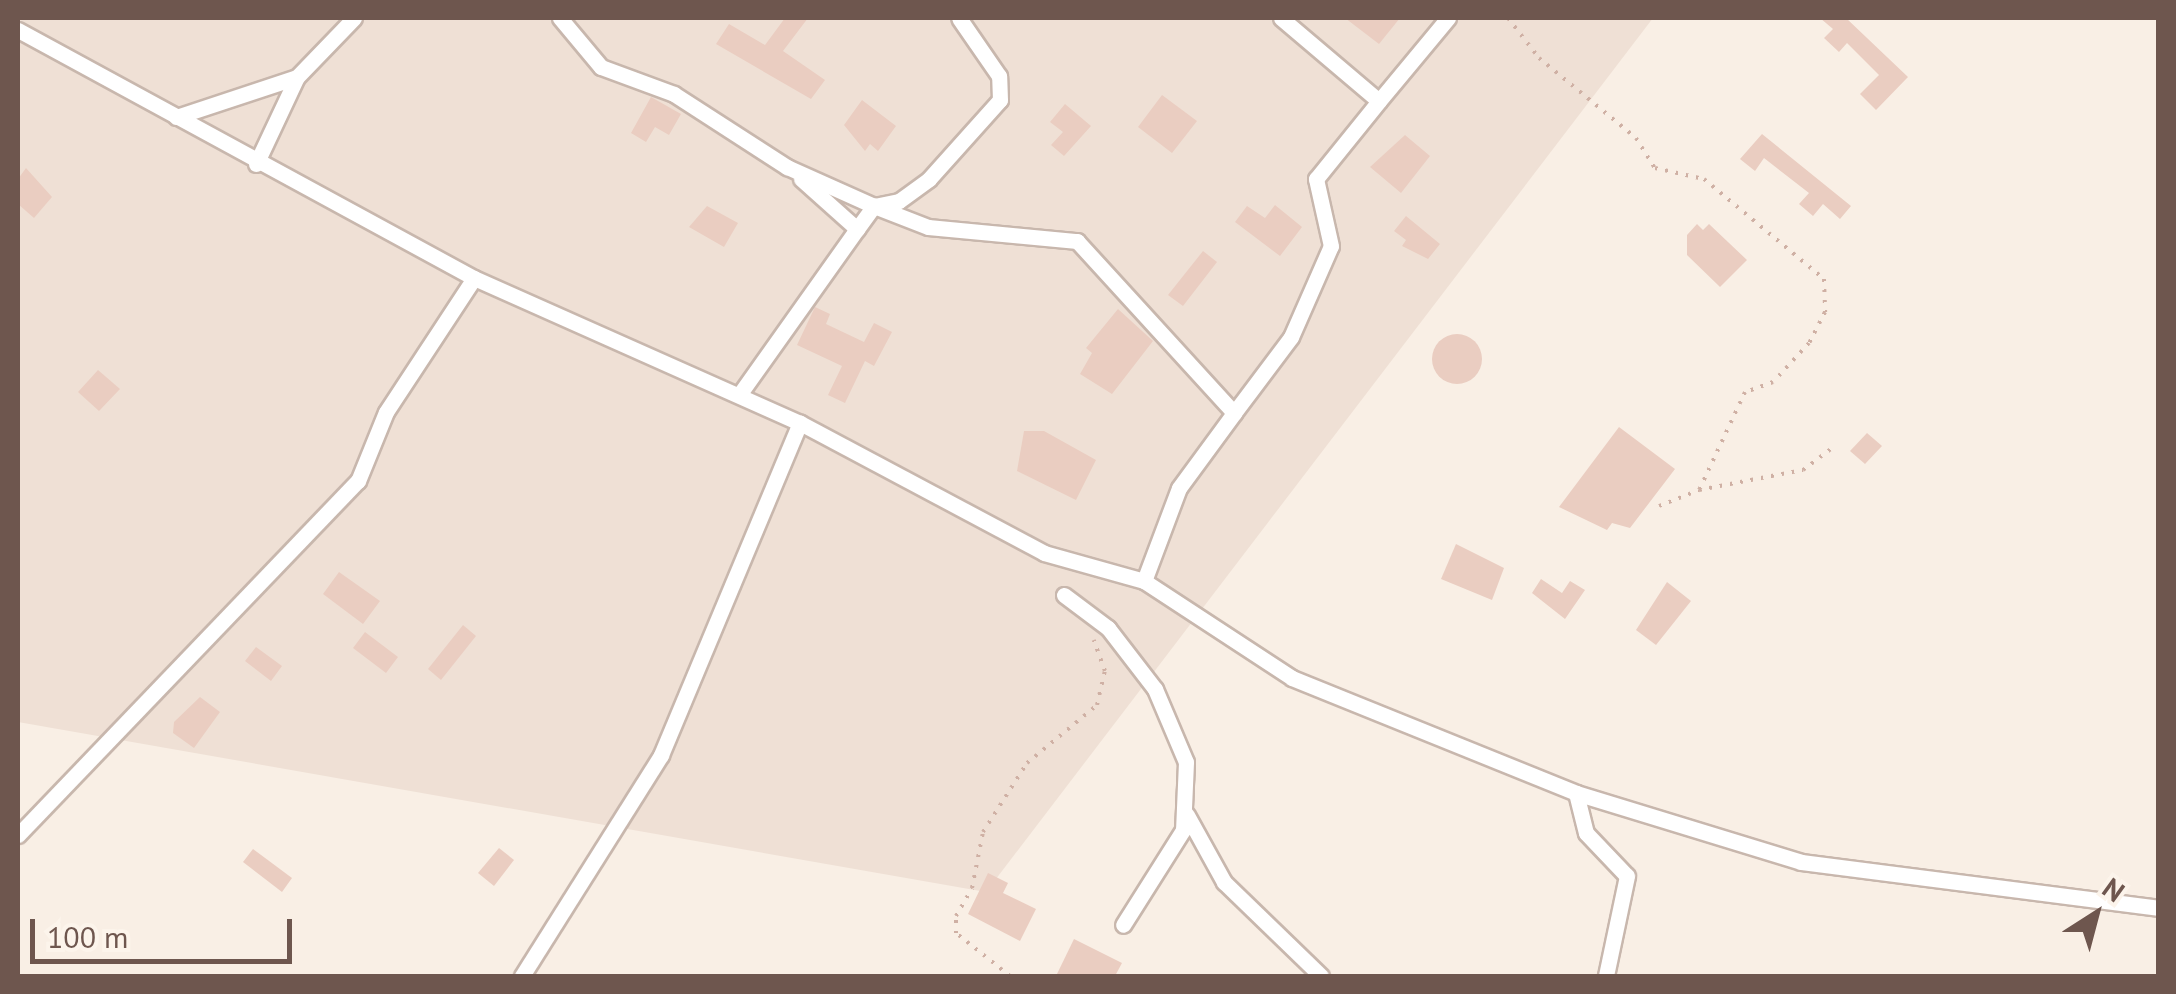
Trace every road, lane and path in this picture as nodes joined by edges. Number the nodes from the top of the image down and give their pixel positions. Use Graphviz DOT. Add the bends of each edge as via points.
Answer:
graph roads {
  1 [pos="354,18"];
  2 [pos="560,18"];
  3 [pos="959,18"];
  4 [pos="1281,18"];
  5 [pos="1448,18"];
  6 [pos="1508,18"];
  7 [pos="18,30"];
  8 [pos="296,76"];
  9 [pos="1380,101"];
  10 [pos="176,117"];
  11 [pos="256,164"];
  12 [pos="787,167"];
  13 [pos="874,206"];
  14 [pos="856,229"];
  15 [pos="474,278"];
  16 [pos="739,395"];
  17 [pos="1234,413"];
  18 [pos="800,423"];
  19 [pos="1836,446"];
  20 [pos="1699,490"];
  21 [pos="1659,506"];
  22 [pos="1144,581"];
  23 [pos="1064,595"];
  24 [pos="1086,628"];
  25 [pos="1576,793"];
  26 [pos="1187,815"];
  27 [pos="18,834"];
  28 [pos="2158,908"];
  29 [pos="1123,925"];
  30 [pos="522,976"];
  31 [pos="1010,976"];
  32 [pos="1321,976"];
  33 [pos="1606,976"];
  1 -- 8 [label="street"];
  2 -- 12 [label="street" via="601,67 674,94"];
  3 -- 13 [label="street" via="1000,76 1000,100 930,179 899,201"];
  4 -- 9 [label="street"];
  5 -- 9 [label="street"];
  6 -- 20 [label="path" via="1539,58 1636,138 1656,168 1704,179 1824,279 1825,312 1809,343 1773,382 1745,392"];
  7 -- 10 [label="street"];
  8 -- 10 [label="street"];
  8 -- 11 [label="street"];
  9 -- 17 [label="street" via="1316,179 1332,246 1291,337"];
  10 -- 11 [label="street"];
  11 -- 15 [label="street"];
  12 -- 13 [label="street"];
  12 -- 14 [label="street"];
  13 -- 14 [label="street"];
  13 -- 17 [label="street" via="928,226 1078,241"];
  14 -- 16 [label="street"];
  15 -- 16 [label="street"];
  15 -- 27 [label="street" via="386,412 358,481"];
  16 -- 18 [label="street"];
  17 -- 22 [label="street" via="1179,488"];
  18 -- 22 [label="street" via="1044,554"];
  18 -- 30 [label="street" via="661,755"];
  19 -- 20 [label="path" via="1803,470"];
  20 -- 21 [label="path"];
  22 -- 25 [label="street" via="1292,678"];
  23 -- 26 [label="street" via="1108,628 1173,718 1186,762"];
  24 -- 31 [label="path" via="1105,671 1096,705 1026,762 983,832 972,888 956,916 956,934"];
  25 -- 28 [label="street" via="1802,862"];
  25 -- 33 [label="street" via="1586,833 1628,876"];
  26 -- 29 [label="street"];
  26 -- 32 [label="street" via="1224,882"];
}
